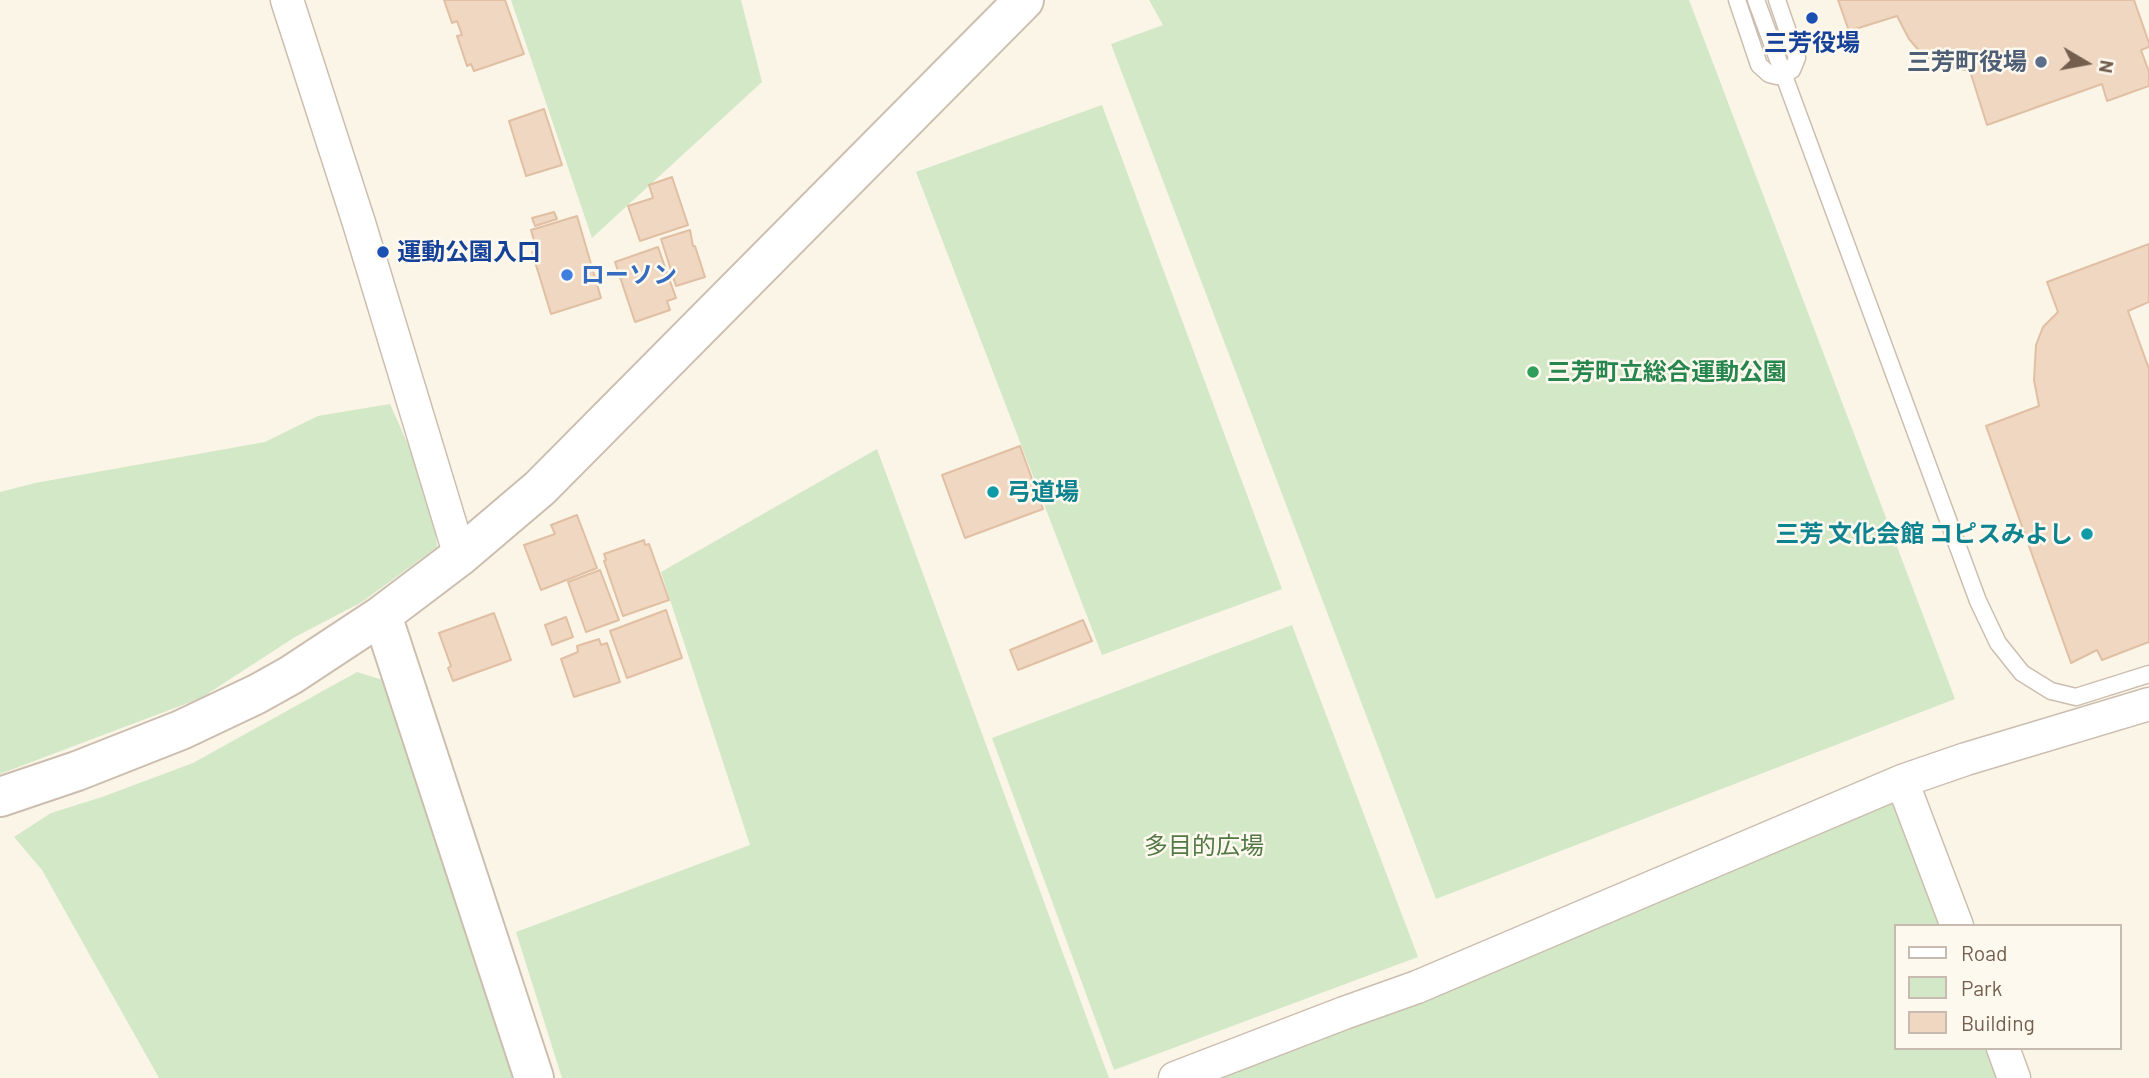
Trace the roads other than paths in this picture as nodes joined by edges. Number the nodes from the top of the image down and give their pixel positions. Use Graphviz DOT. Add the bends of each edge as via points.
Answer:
graph roads {
  1 [pos="288,0"];
  2 [pos="1024,0"];
  3 [pos="1737,0"];
  4 [pos="1756,0"];
  5 [pos="1777,0"];
  6 [pos="1784,75"];
  7 [pos="460,556"];
  8 [pos="382,615"];
  9 [pos="2149,674"];
  10 [pos="2149,704"];
  11 [pos="1902,781"];
  12 [pos="0,797"];
  13 [pos="1955,924"];
  14 [pos="2004,1050"];
  15 [pos="534,1078"];
  16 [pos="1175,1078"];
  17 [pos="2014,1078"];
  1 -- 7 [label="street"];
  2 -- 7 [label="street" via="540,488"];
  3 -- 6 [label="lane" via="1759,65 1769,74"];
  4 -- 6 [label="lane"];
  5 -- 6 [label="lane" via="1797,52 1796,65"];
  6 -- 9 [label="lane" via="1978,601 1998,643 2022,673 2051,691 2076,697"];
  7 -- 8 [label="street"];
  8 -- 12 [label="street" via="291,675 181,730"];
  8 -- 15 [label="street"];
  10 -- 11 [label="street"];
  11 -- 13 [label="street"];
  11 -- 16 [label="street" via="1417,987"];
  14 -- 17 [label="street"];
}
